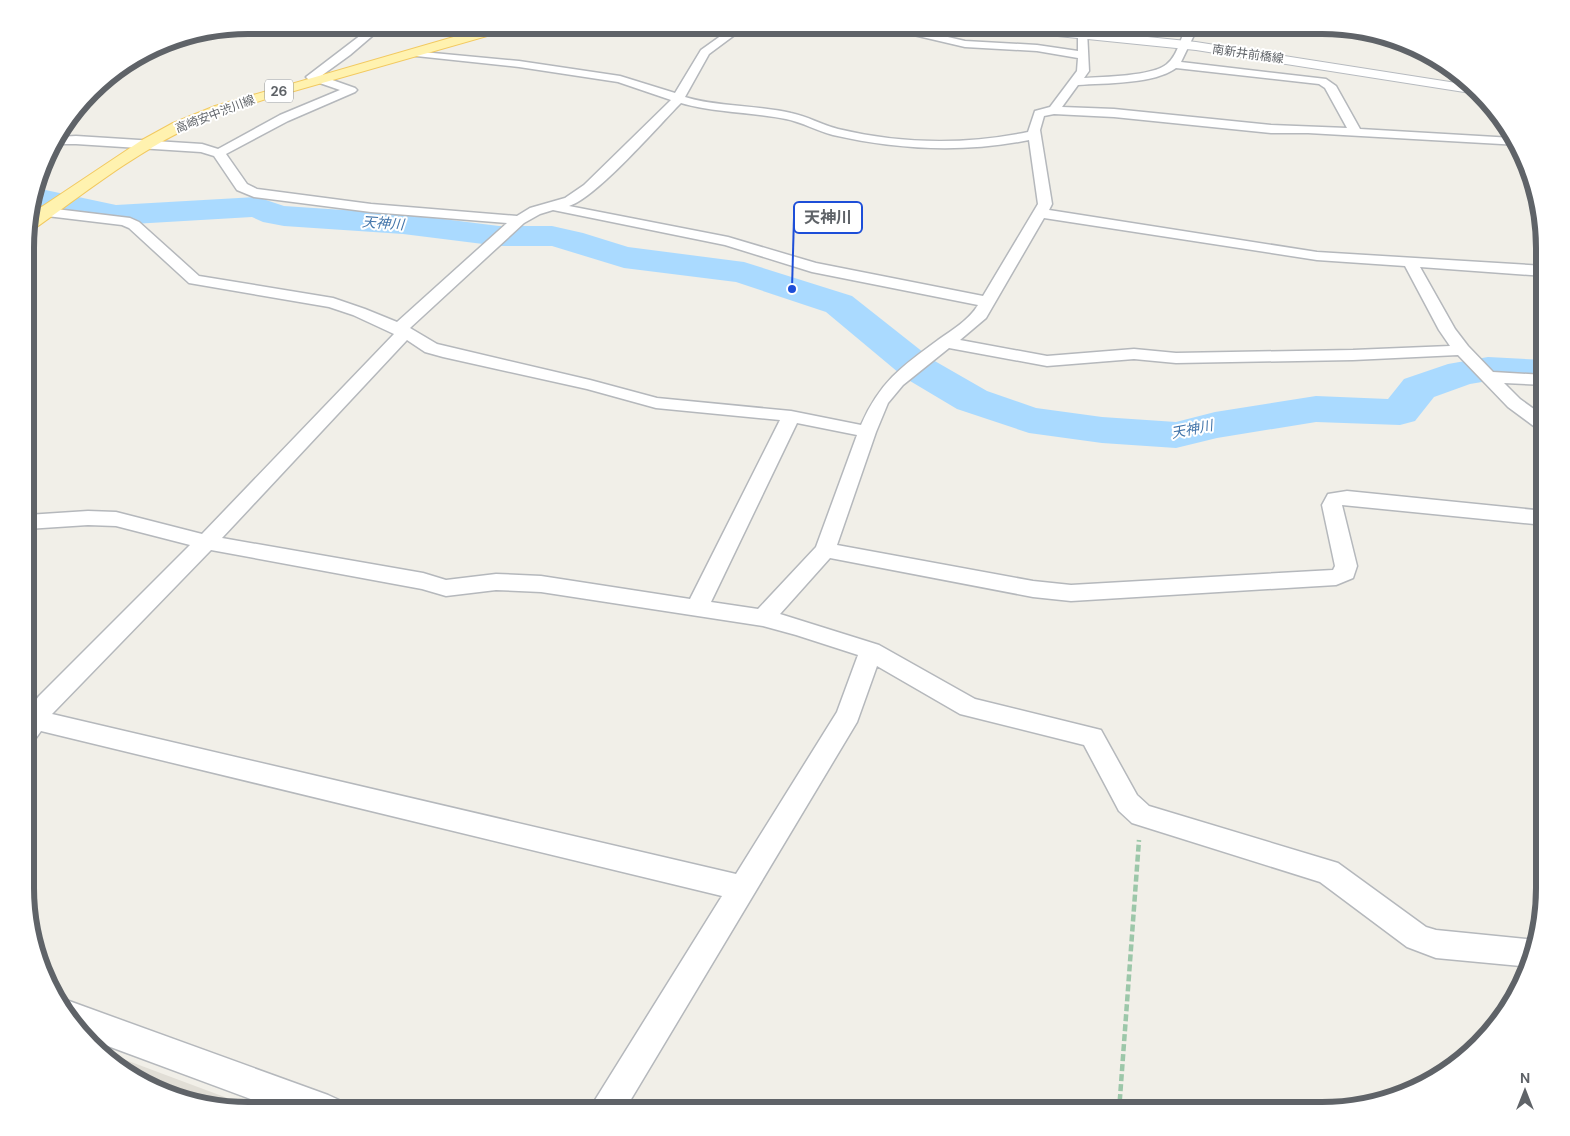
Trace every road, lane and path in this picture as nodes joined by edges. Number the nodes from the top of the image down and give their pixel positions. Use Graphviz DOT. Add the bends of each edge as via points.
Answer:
graph roads {
  1 [pos="369,34"];
  2 [pos="480,34"];
  3 [pos="730,34"];
  4 [pos="922,34"];
  5 [pos="1083,34"];
  6 [pos="1189,34"];
  7 [pos="1184,44"];
  8 [pos="416,53"];
  9 [pos="1082,55"];
  10 [pos="1173,64"];
  11 [pos="319,80"];
  12 [pos="1076,82"];
  13 [pos="1465,89"];
  14 [pos="678,98"];
  15 [pos="1054,110"];
  16 [pos="1356,132"];
  17 [pos="1034,135"];
  18 [pos="62,141"];
  19 [pos="1508,141"];
  20 [pos="148,143"];
  21 [pos="219,152"];
  22 [pos="48,207"];
  23 [pos="556,207"];
  24 [pos="1040,213"];
  25 [pos="36,217"];
  26 [pos="519,220"];
  27 [pos="1410,262"];
  28 [pos="1536,270"];
  29 [pos="988,302"];
  30 [pos="402,331"];
  31 [pos="946,342"];
  32 [pos="1462,350"];
  33 [pos="1490,377"];
  34 [pos="1536,380"];
  35 [pos="792,416"];
  36 [pos="1536,420"];
  37 [pos="867,432"];
  38 [pos="1536,517"];
  39 [pos="34,522"];
  40 [pos="206,542"];
  41 [pos="825,550"];
  42 [pos="696,609"];
  43 [pos="763,618"];
  44 [pos="871,651"];
  45 [pos="34,722"];
  46 [pos="34,727"];
  47 [pos="1141,815"];
  48 [pos="742,888"];
  49 [pos="1526,952"];
  50 [pos="78,1019"];
  51 [pos="303,1102"];
  52 [pos="611,1102"];
  53 [pos="1120,1102"];
  1 -- 11 [label="street" via="312,77"];
  2 -- 8 [label="main road, 高崎安中渋川線 / 26"];
  3 -- 14 [label="street" via="705,52"];
  4 -- 9 [label="street" via="959,43 1037,48"];
  5 -- 7 [label="main road, 南新井前橋線"];
  5 -- 9 [label="street"];
  6 -- 7 [label="street"];
  7 -- 10 [label="street"];
  7 -- 13 [label="main road, 南新井前橋線"];
  8 -- 11 [label="main road, 高崎安中渋川線 / 26"];
  8 -- 14 [label="street" via="602,76"];
  9 -- 12 [label="street" via="1082,71"];
  10 -- 12 [label="street" via="1152,74"];
  10 -- 16 [label="street" via="1322,81 1330,86"];
  11 -- 20 [label="main road, 高崎安中渋川線 / 26" via="220,109"];
  11 -- 21 [label="street" via="351,90 284,118"];
  12 -- 15 [label="street"];
  14 -- 17 [label="street" via="790,116 832,131 872,140 973,144"];
  14 -- 23 [label="street" via="589,188"];
  15 -- 16 [label="street" via="1271,129"];
  15 -- 17 [label="street" via="1039,114"];
  16 -- 19 [label="street"];
  17 -- 24 [label="street" via="1045,204"];
  18 -- 20 [label="street"];
  20 -- 21 [label="street"];
  20 -- 22 [label="main road, 高崎安中渋川線 / 26"];
  21 -- 26 [label="street" via="242,187 254,193 371,208"];
  22 -- 25 [label="main road, 高崎安中渋川線 / 26"];
  22 -- 30 [label="street" via="130,223 194,280 333,304"];
  23 -- 26 [label="street" via="535,211"];
  23 -- 29 [label="street" via="728,241 835,272"];
  24 -- 27 [label="street" via="1317,256"];
  24 -- 29 [label="street"];
  26 -- 30 [label="street"];
  27 -- 28 [label="street"];
  27 -- 32 [label="street" via="1447,330"];
  29 -- 31 [label="street" via="972,323"];
  30 -- 35 [label="street" via="431,348 656,403"];
  30 -- 40 [label="street"];
  31 -- 32 [label="street" via="1046,361 1134,354 1186,358"];
  31 -- 37 [label="street" via="897,381 880,402"];
  32 -- 33 [label="street"];
  33 -- 34 [label="street"];
  33 -- 36 [label="street" via="1514,403"];
  35 -- 37 [label="street"];
  35 -- 42 [label="street"];
  37 -- 41 [label="street"];
  38 -- 41 [label="street" via="1335,499 1332,505 1346,566 1345,573 1336,577 1110,592 1071,593 1033,589"];
  39 -- 40 [label="street" via="116,519"];
  40 -- 42 [label="street" via="423,581 446,588 496,582 541,584"];
  40 -- 45 [label="street" via="47,703"];
  41 -- 43 [label="street"];
  42 -- 43 [label="street"];
  43 -- 44 [label="street"];
  44 -- 47 [label="street" via="969,707 1092,737 1128,803"];
  44 -- 48 [label="street" via="848,715"];
  46 -- 48 [label="street"];
  47 -- 49 [label="street" via="1328,872 1417,938 1436,944"];
  47 -- 53 [label="path"];
  48 -- 52 [label="street"];
  50 -- 51 [label="street"];
}
